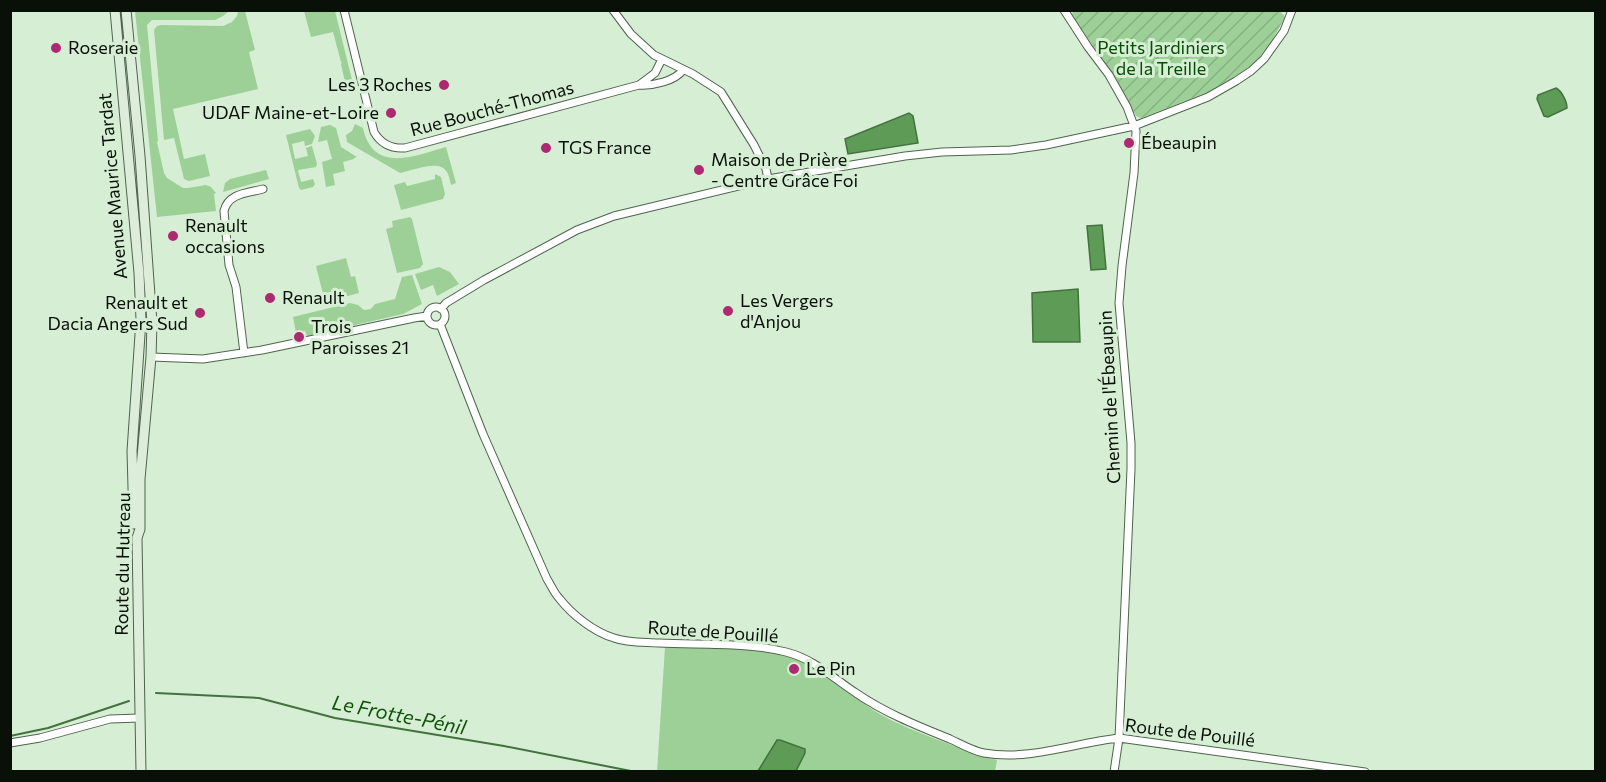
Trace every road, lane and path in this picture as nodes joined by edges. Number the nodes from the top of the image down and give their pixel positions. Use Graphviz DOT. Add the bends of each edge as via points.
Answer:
graph roads {
  1 [pos="115,10"];
  2 [pos="126,10"];
  3 [pos="344,10"];
  4 [pos="613,10"];
  5 [pos="1064,10"];
  6 [pos="1292,10"];
  7 [pos="662,59"];
  8 [pos="683,70"];
  9 [pos="639,85"];
  10 [pos="1134,126"];
  11 [pos="768,179"];
  12 [pos="263,189"];
  13 [pos="441,309"];
  14 [pos="427,316"];
  15 [pos="440,324"];
  16 [pos="244,353"];
  17 [pos="151,357"];
  18 [pos="137,538"];
  19 [pos="140,717"];
  20 [pos="1119,738"];
  21 [pos="10,743"];
  22 [pos="141,771"];
  23 [pos="1114,771"];
  24 [pos="1365,771"];
  1 -- 18 [label="street, Avenue Maurice Tardat" via="141,320 132,451"];
  2 -- 17 [label="street, Avenue Maurice Tardat" via="150,285"];
  3 -- 9 [label="street, Rue Bouché-Thomas" via="374,132 384,144 394,148"];
  4 -- 7 [label="street" via="638,41"];
  5 -- 10 [label="street" via="1109,75"];
  6 -- 10 [label="street" via="1284,31 1264,60 1251,71 1208,97"];
  7 -- 8 [label="street"];
  7 -- 9 [label="street, Rue Bouché-Thomas" via="656,73"];
  8 -- 9 [label="street, Rue Bouché-Thomas" via="666,81"];
  8 -- 11 [label="street" via="723,95 754,145"];
  10 -- 11 [label="street" via="1046,145 905,156"];
  10 -- 20 [label="street, Chemin de l'Ébeaupin" via="1134,173 1120,292 1131,469"];
  11 -- 13 [label="street" via="615,216 577,230 484,280"];
  12 -- 16 [label="street" via="232,198 224,211"];
  13 -- 14 [label="street" via="430,309"];
  13 -- 15 [label="street" via="444,317"];
  14 -- 15 [label="street" via="431,323"];
  14 -- 16 [label="street"];
  15 -- 20 [label="street, Route de Pouillé" via="547,579 571,611 599,631 640,642 788,652 814,663 882,710 982,752 1028,754"];
  16 -- 17 [label="street" via="203,359"];
  17 -- 18 [label="street, Route du Hutreau"];
  18 -- 19 [label="street, Route du Hutreau"];
  19 -- 21 [label="street" via="110,719"];
  19 -- 22 [label="street, Route du Hutreau"];
  20 -- 23 [label="street, Chemin de l'Ébeaupin"];
  20 -- 24 [label="street, Route de Pouillé"];
}
